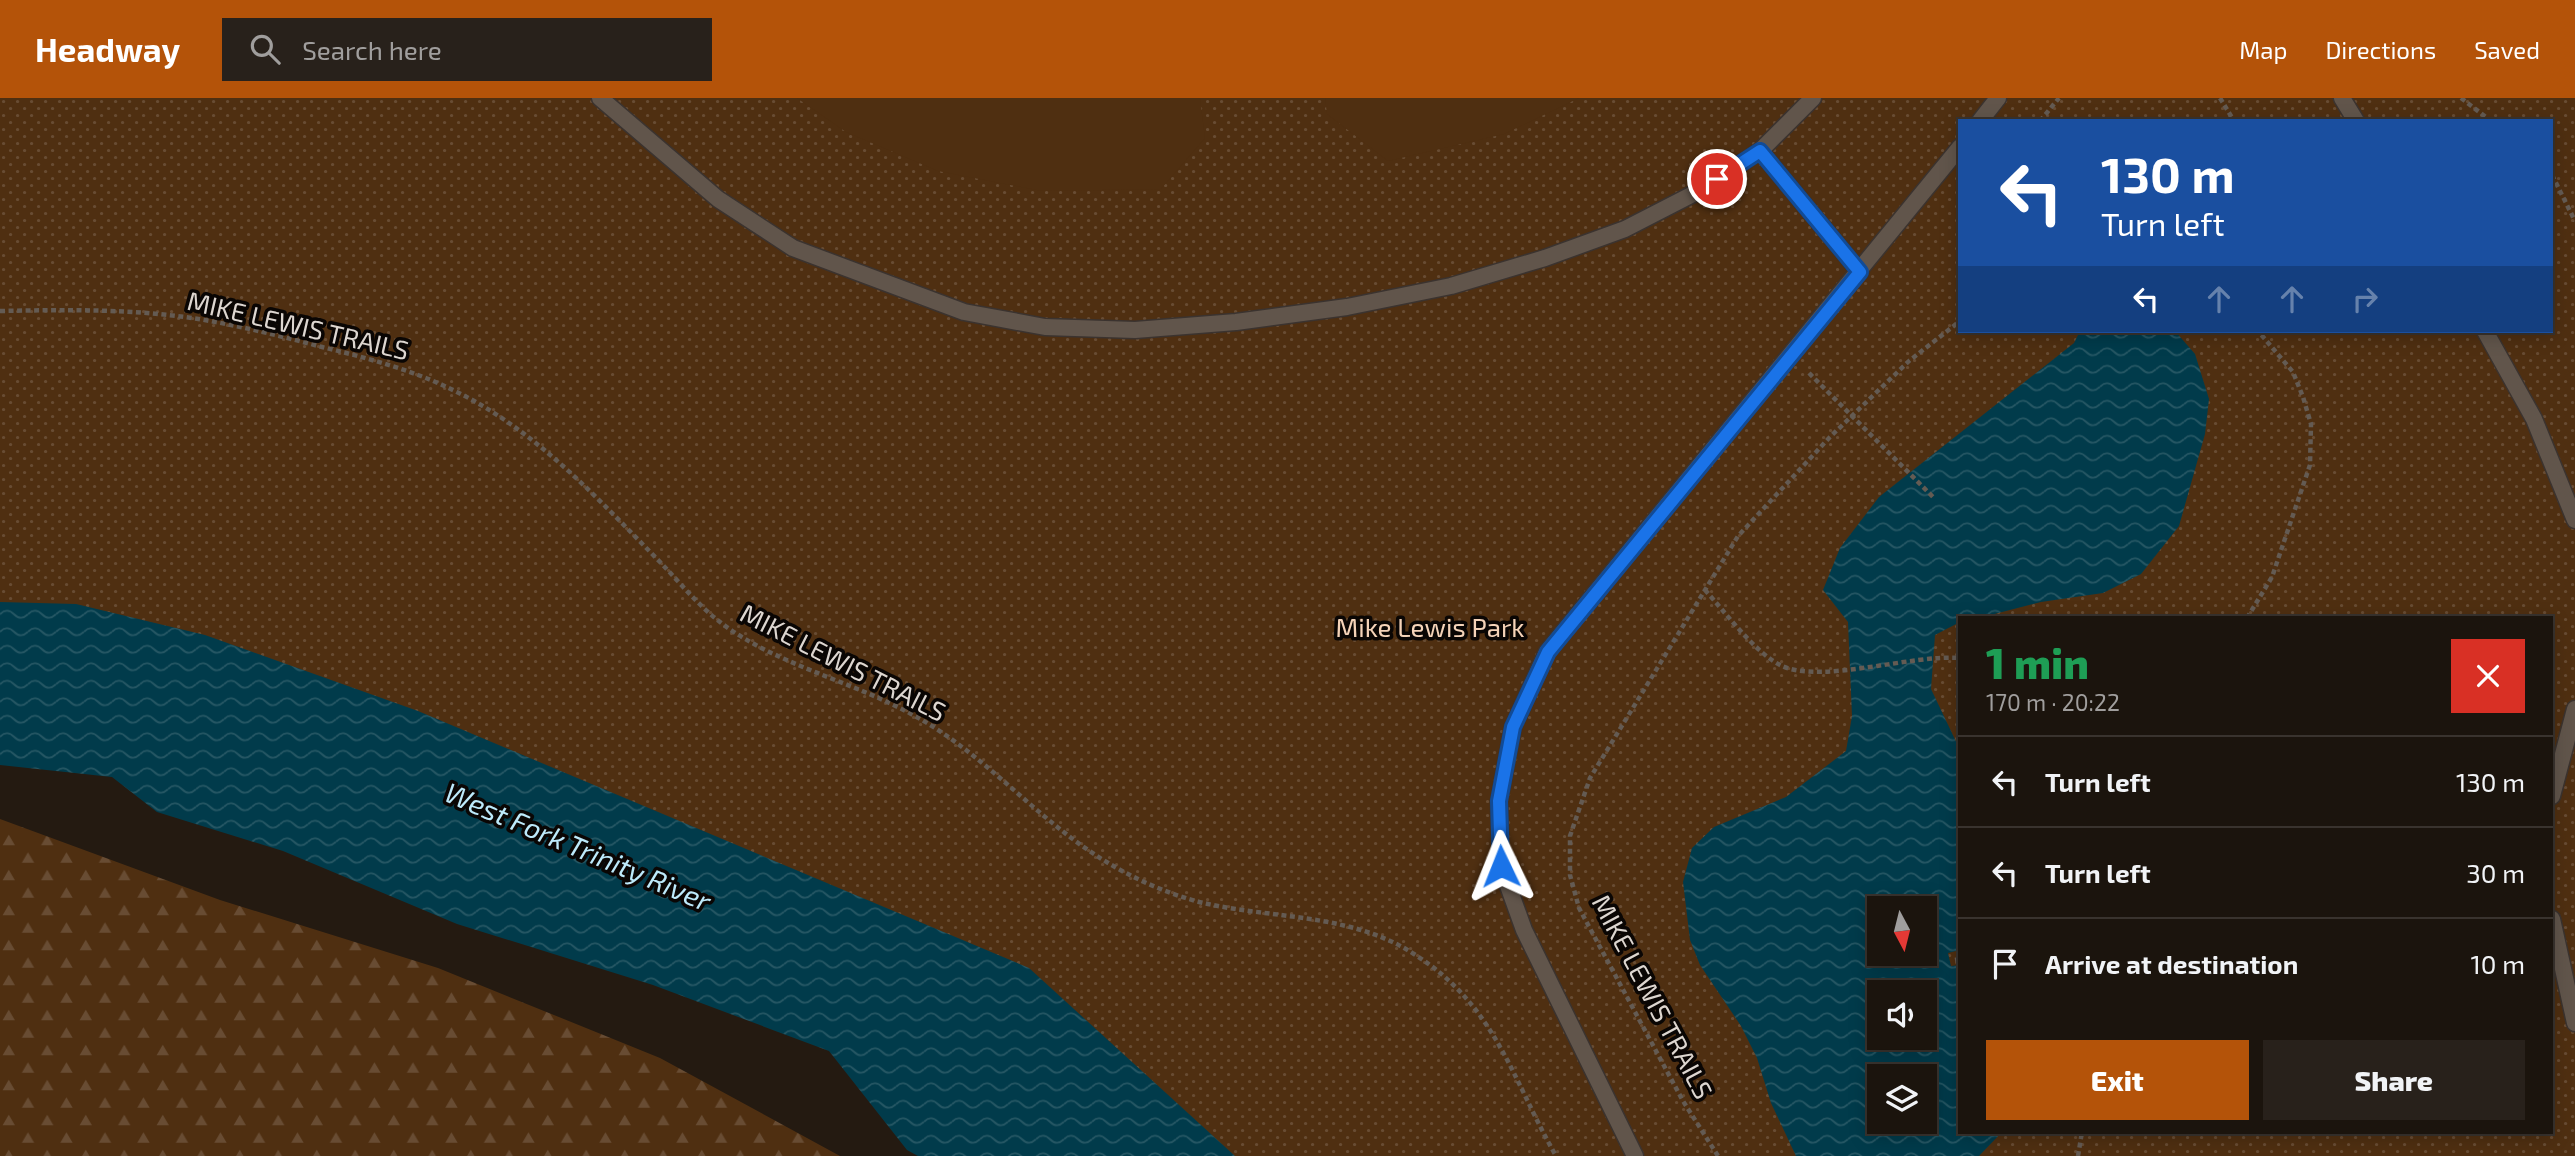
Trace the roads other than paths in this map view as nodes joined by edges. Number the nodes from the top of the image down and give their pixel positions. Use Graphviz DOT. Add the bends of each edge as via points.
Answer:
graph roads {
  1 [pos="600,98"];
  2 [pos="1813,98"];
  3 [pos="1997,98"];
  4 [pos="2342,98"];
  5 [pos="1981,119"];
  6 [pos="2355,119"];
  7 [pos="1958,150"];
  8 [pos="1760,151"];
  9 [pos="1860,272"];
  10 [pos="2486,333"];
  11 [pos="2575,520"];
  12 [pos="2575,709"];
  13 [pos="2553,792"];
  14 [pos="2553,924"];
  15 [pos="2575,1023"];
  16 [pos="1635,1156"];
  1 -- 8 [label="lane" via="718,199 793,248 964,312 1045,327 1135,330 1236,322 1347,307 1451,286 1625,229 1695,193"];
  2 -- 8 [label="lane"];
  3 -- 5 [label="lane"];
  4 -- 6 [label="lane"];
  7 -- 9 [label="lane"];
  8 -- 9 [label="lane"];
  9 -- 16 [label="lane" via="1548,652 1511,740 1499,801 1501,866 1524,930"];
  10 -- 11 [label="lane" via="2534,419"];
  12 -- 13 [label="lane"];
  14 -- 15 [label="lane"];
}
